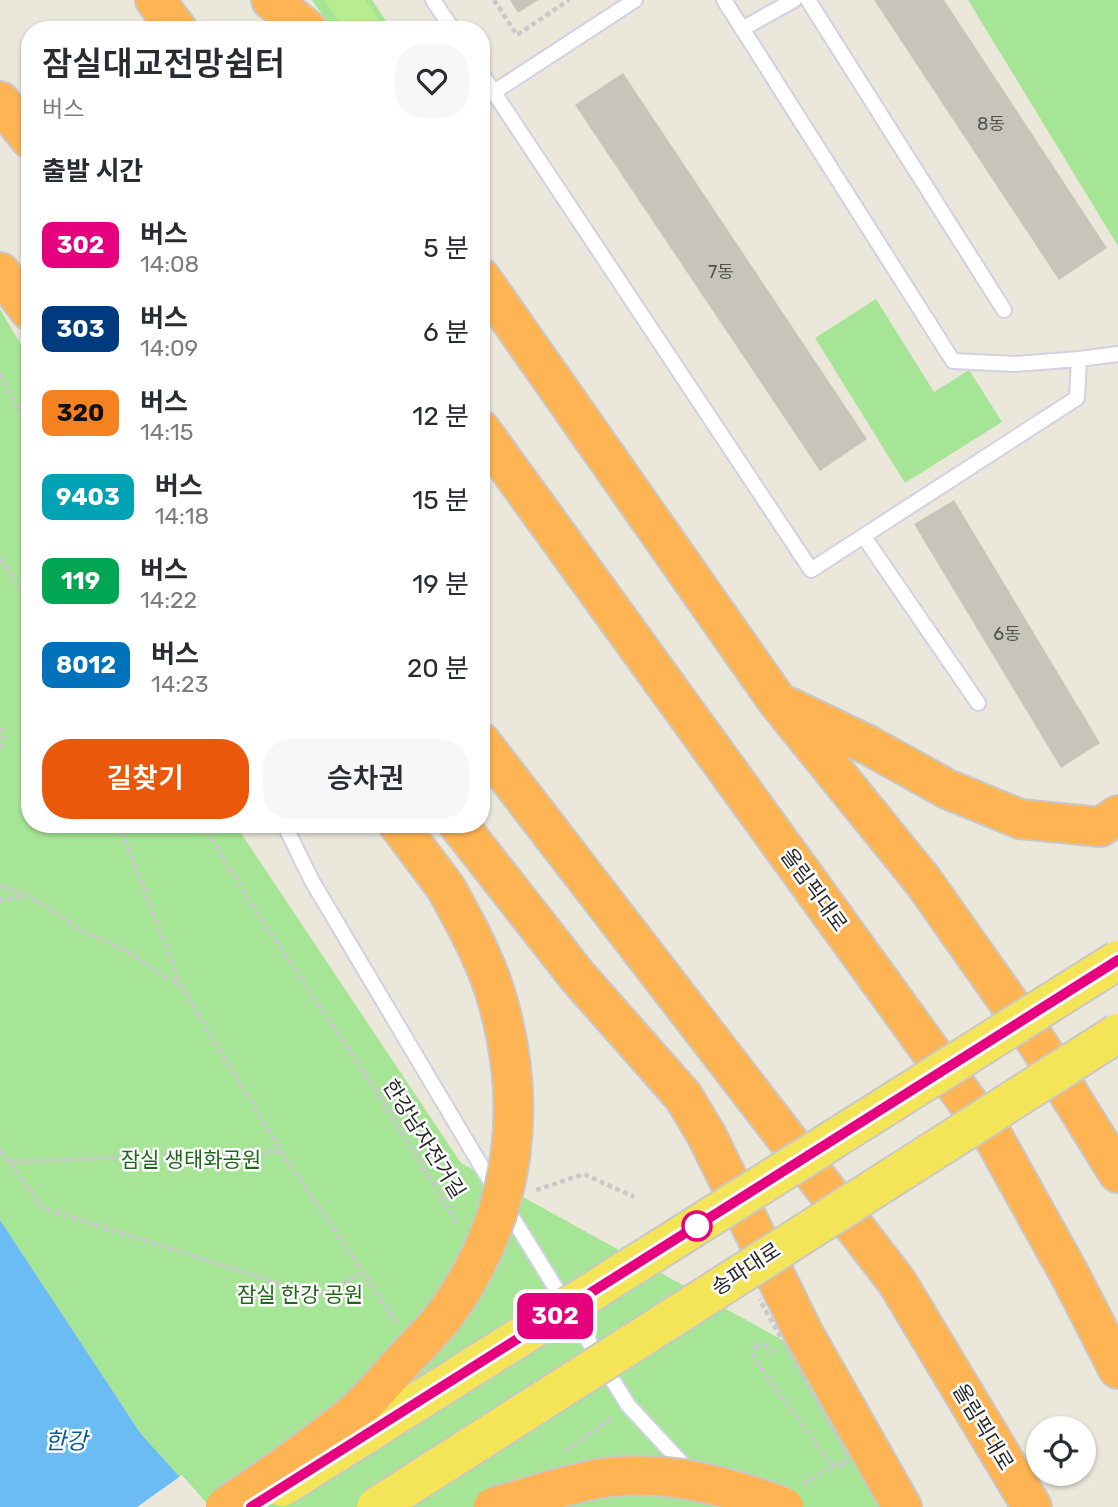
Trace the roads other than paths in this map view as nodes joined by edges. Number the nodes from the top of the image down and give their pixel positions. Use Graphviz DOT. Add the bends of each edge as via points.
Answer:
graph roads {
  1 [pos="155,0"];
  2 [pos="271,0"];
  3 [pos="285,0"];
  4 [pos="433,0"];
  5 [pos="635,0"];
  6 [pos="794,0"];
  7 [pos="808,0"];
  8 [pos="724,1"];
  9 [pos="171,21"];
  10 [pos="297,21"];
  11 [pos="301,21"];
  12 [pos="447,21"];
  13 [pos="742,29"];
  14 [pos="490,86"];
  15 [pos="494,92"];
  16 [pos="0,101"];
  17 [pos="21,128"];
  18 [pos="0,272"];
  19 [pos="490,291"];
  20 [pos="21,299"];
  21 [pos="1004,310"];
  22 [pos="1118,354"];
  23 [pos="1079,359"];
  24 [pos="490,442"];
  25 [pos="864,537"];
  26 [pos="778,702"];
  27 [pos="978,703"];
  28 [pos="490,754"];
  29 [pos="1118,816"];
  30 [pos="288,833"];
  31 [pos="405,833"];
  32 [pos="465,833"];
  33 [pos="1118,960"];
  34 [pos="1118,1033"];
  35 [pos="1118,1173"];
  36 [pos="1118,1369"];
  37 [pos="713,1497"];
  38 [pos="225,1507"];
  39 [pos="251,1507"];
  40 [pos="376,1507"];
  41 [pos="493,1507"];
  42 [pos="784,1507"];
  43 [pos="902,1507"];
  44 [pos="1032,1507"];
  1 -- 9 [label="highway"];
  2 -- 10 [label="highway"];
  3 -- 11 [label="highway"];
  4 -- 12 [label="lane"];
  5 -- 15 [label="lane"];
  6 -- 13 [label="lane"];
  7 -- 21 [label="lane"];
  8 -- 13 [label="lane"];
  13 -- 23 [label="lane" via="953,361 1016,364"];
  14 -- 15 [label="lane"];
  15 -- 25 [label="lane" via="811,570"];
  16 -- 17 [label="highway"];
  18 -- 20 [label="highway"];
  19 -- 26 [label="highway"];
  22 -- 23 [label="lane"];
  23 -- 25 [label="lane" via="1077,398"];
  24 -- 36 [label="highway, 올림픽대로" via="995,1140"];
  25 -- 27 [label="lane"];
  26 -- 29 [label="highway" via="947,789 1020,819 1100,827"];
  26 -- 35 [label="highway" via="923,881 1038,1044"];
  28 -- 44 [label="highway, 올림픽대로" via="897,1282"];
  30 -- 37 [label="lane" via="312,881 502,1202 628,1405"];
  31 -- 38 [label="highway, bridge" via="446,888 478,947 494,989 513,1074 512,1152 505,1190 482,1254 445,1315 360,1408 288,1466"];
  32 -- 43 [label="highway" via="578,977 683,1096 706,1133 803,1332"];
  33 -- 39 [label="main road, bridge"];
  34 -- 40 [label="main road, 송파대로, bridge"];
  41 -- 42 [label="highway, bridge" via="590,1481 629,1477 670,1477 709,1484"];
}
